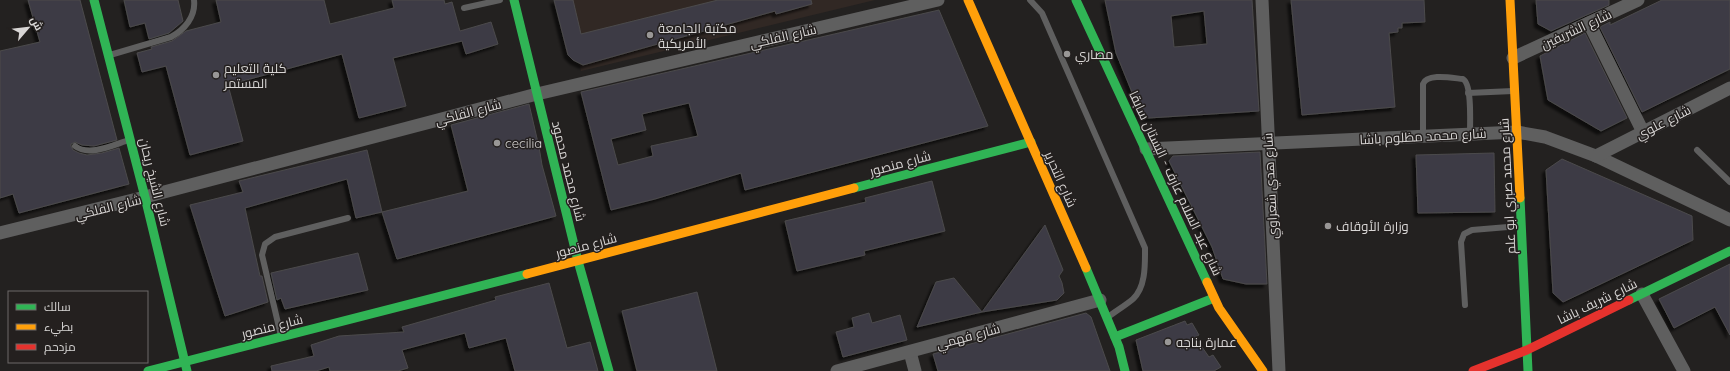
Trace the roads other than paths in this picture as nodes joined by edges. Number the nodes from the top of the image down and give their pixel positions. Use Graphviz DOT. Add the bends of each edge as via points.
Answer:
graph roads {
  1 [pos="94,0"];
  2 [pos="194,0"];
  3 [pos="500,0"];
  4 [pos="514,0"];
  5 [pos="938,0"];
  6 [pos="968,0"];
  7 [pos="1030,0"];
  8 [pos="1076,0"];
  9 [pos="1262,0"];
  10 [pos="1510,0"];
  11 [pos="1637,0"];
  12 [pos="464,8"];
  13 [pos="1589,23"];
  14 [pos="109,55"];
  15 [pos="1513,58"];
  16 [pos="1730,88"];
  17 [pos="1515,91"];
  18 [pos="1468,93"];
  19 [pos="537,94"];
  20 [pos="1517,132"];
  21 [pos="1643,132"];
  22 [pos="1470,134"];
  23 [pos="1423,136"];
  24 [pos="131,140"];
  25 [pos="1031,142"];
  26 [pos="1268,144"];
  27 [pos="75,146"];
  28 [pos="1146,149"];
  29 [pos="1697,150"];
  30 [pos="1596,156"];
  31 [pos="1730,182"];
  32 [pos="146,198"];
  33 [pos="348,218"];
  34 [pos="1730,220"];
  35 [pos="1521,226"];
  36 [pos="0,233"];
  37 [pos="1730,251"];
  38 [pos="578,261"];
  39 [pos="1642,294"];
  40 [pos="1214,298"];
  41 [pos="1100,300"];
  42 [pos="1465,305"];
  43 [pos="1107,318"];
  44 [pos="281,337"];
  45 [pos="1115,337"];
  46 [pos="1527,350"];
  47 [pos="910,352"];
  48 [pos="185,362"];
  49 [pos="148,371"];
  50 [pos="187,371"];
  51 [pos="609,371"];
  52 [pos="837,371"];
  53 [pos="915,371"];
  54 [pos="1125,371"];
  55 [pos="1263,371"];
  56 [pos="1279,371"];
  57 [pos="1473,371"];
  58 [pos="1528,371"];
  59 [pos="1684,371"];
  1 -- 14 [label="street, شارع الشيخ ريحان"];
  2 -- 14 [label="lane" via="194,11 179,33"];
  3 -- 12 [label="lane"];
  4 -- 19 [label="street, شارع محمد محمود"];
  5 -- 19 [label="street, شارع الفلكي"];
  6 -- 25 [label="street, شارع التحرير"];
  7 -- 43 [label="lane" via="1042,13 1145,248 1142,282 1134,298"];
  8 -- 28 [label="street, شارع عبد السلام عارف - البستان سابقا"];
  9 -- 26 [label="street, شارع هدي شعراوي"];
  10 -- 15 [label="street, شارع محمد صبري ابو علم"];
  11 -- 13 [label="street, شارع الشريفين"];
  13 -- 15 [label="street, شارع الشريفين"];
  13 -- 21 [label="street"];
  14 -- 24 [label="street, شارع الشيخ ريحان"];
  15 -- 17 [label="street, شارع محمد صبري ابو علم"];
  16 -- 21 [label="street, شارع علوي"];
  17 -- 18 [label="lane"];
  17 -- 20 [label="street, شارع محمد صبري ابو علم"];
  18 -- 22 [label="lane"];
  18 -- 23 [label="lane" via="1467,83 1462,79 1430,77 1424,81"];
  19 -- 32 [label="street, شارع الفلكي"];
  19 -- 38 [label="street, شارع محمد محمود"];
  20 -- 22 [label="street, شارع محمد مظلوم باشا"];
  20 -- 30 [label="street, شارع محمد مظلوم باشا" via="1545,138"];
  20 -- 35 [label="street, شارع محمد صبري ابو علم"];
  21 -- 30 [label="street, شارع علوي"];
  22 -- 23 [label="street, شارع محمد مظلوم باشا"];
  23 -- 26 [label="street, شارع محمد مظلوم باشا"];
  24 -- 27 [label="lane" via="89,151 80,150"];
  24 -- 32 [label="street, شارع الشيخ ريحان"];
  25 -- 38 [label="street, شارع منصور"];
  25 -- 41 [label="street, شارع التحرير"];
  26 -- 28 [label="street, شارع محمد مظلوم باشا"];
  26 -- 56 [label="street, شارع هدي شعراوي"];
  28 -- 40 [label="street, شارع عبد السلام عارف - البستان سابقا"];
  29 -- 31 [label="lane"];
  30 -- 34 [label="street, شارع محمد مظلوم باشا"];
  32 -- 36 [label="street, شارع الفلكي"];
  32 -- 48 [label="street, شارع الشيخ ريحان"];
  33 -- 44 [label="lane" via="275,237 265,244 262,255"];
  35 -- 42 [label="lane" via="1472,230 1464,234 1461,242"];
  35 -- 46 [label="street, شارع محمد صبري ابو علم"];
  37 -- 39 [label="street, شارع شريف باشا"];
  38 -- 44 [label="street, شارع منصور"];
  38 -- 51 [label="street, شارع محمد محمود"];
  39 -- 46 [label="street, شارع شريف باشا"];
  39 -- 59 [label="street"];
  40 -- 45 [label="street"];
  40 -- 55 [label="street, شارع عبد السلام عارف - البستان سابقا" via="1229,324"];
  41 -- 43 [label="street, شارع التحرير"];
  41 -- 47 [label="street, شارع فهمي"];
  43 -- 45 [label="street, شارع التحرير"];
  44 -- 48 [label="street, شارع منصور"];
  45 -- 54 [label="street, شارع التحرير"];
  46 -- 57 [label="street, شارع شريف باشا"];
  46 -- 58 [label="street, شارع محمد صبري ابو علم"];
  47 -- 52 [label="street, شارع فهمي"];
  47 -- 53 [label="street"];
  48 -- 49 [label="street, شارع منصور"];
  48 -- 50 [label="street, شارع الشيخ ريحان"];
}
